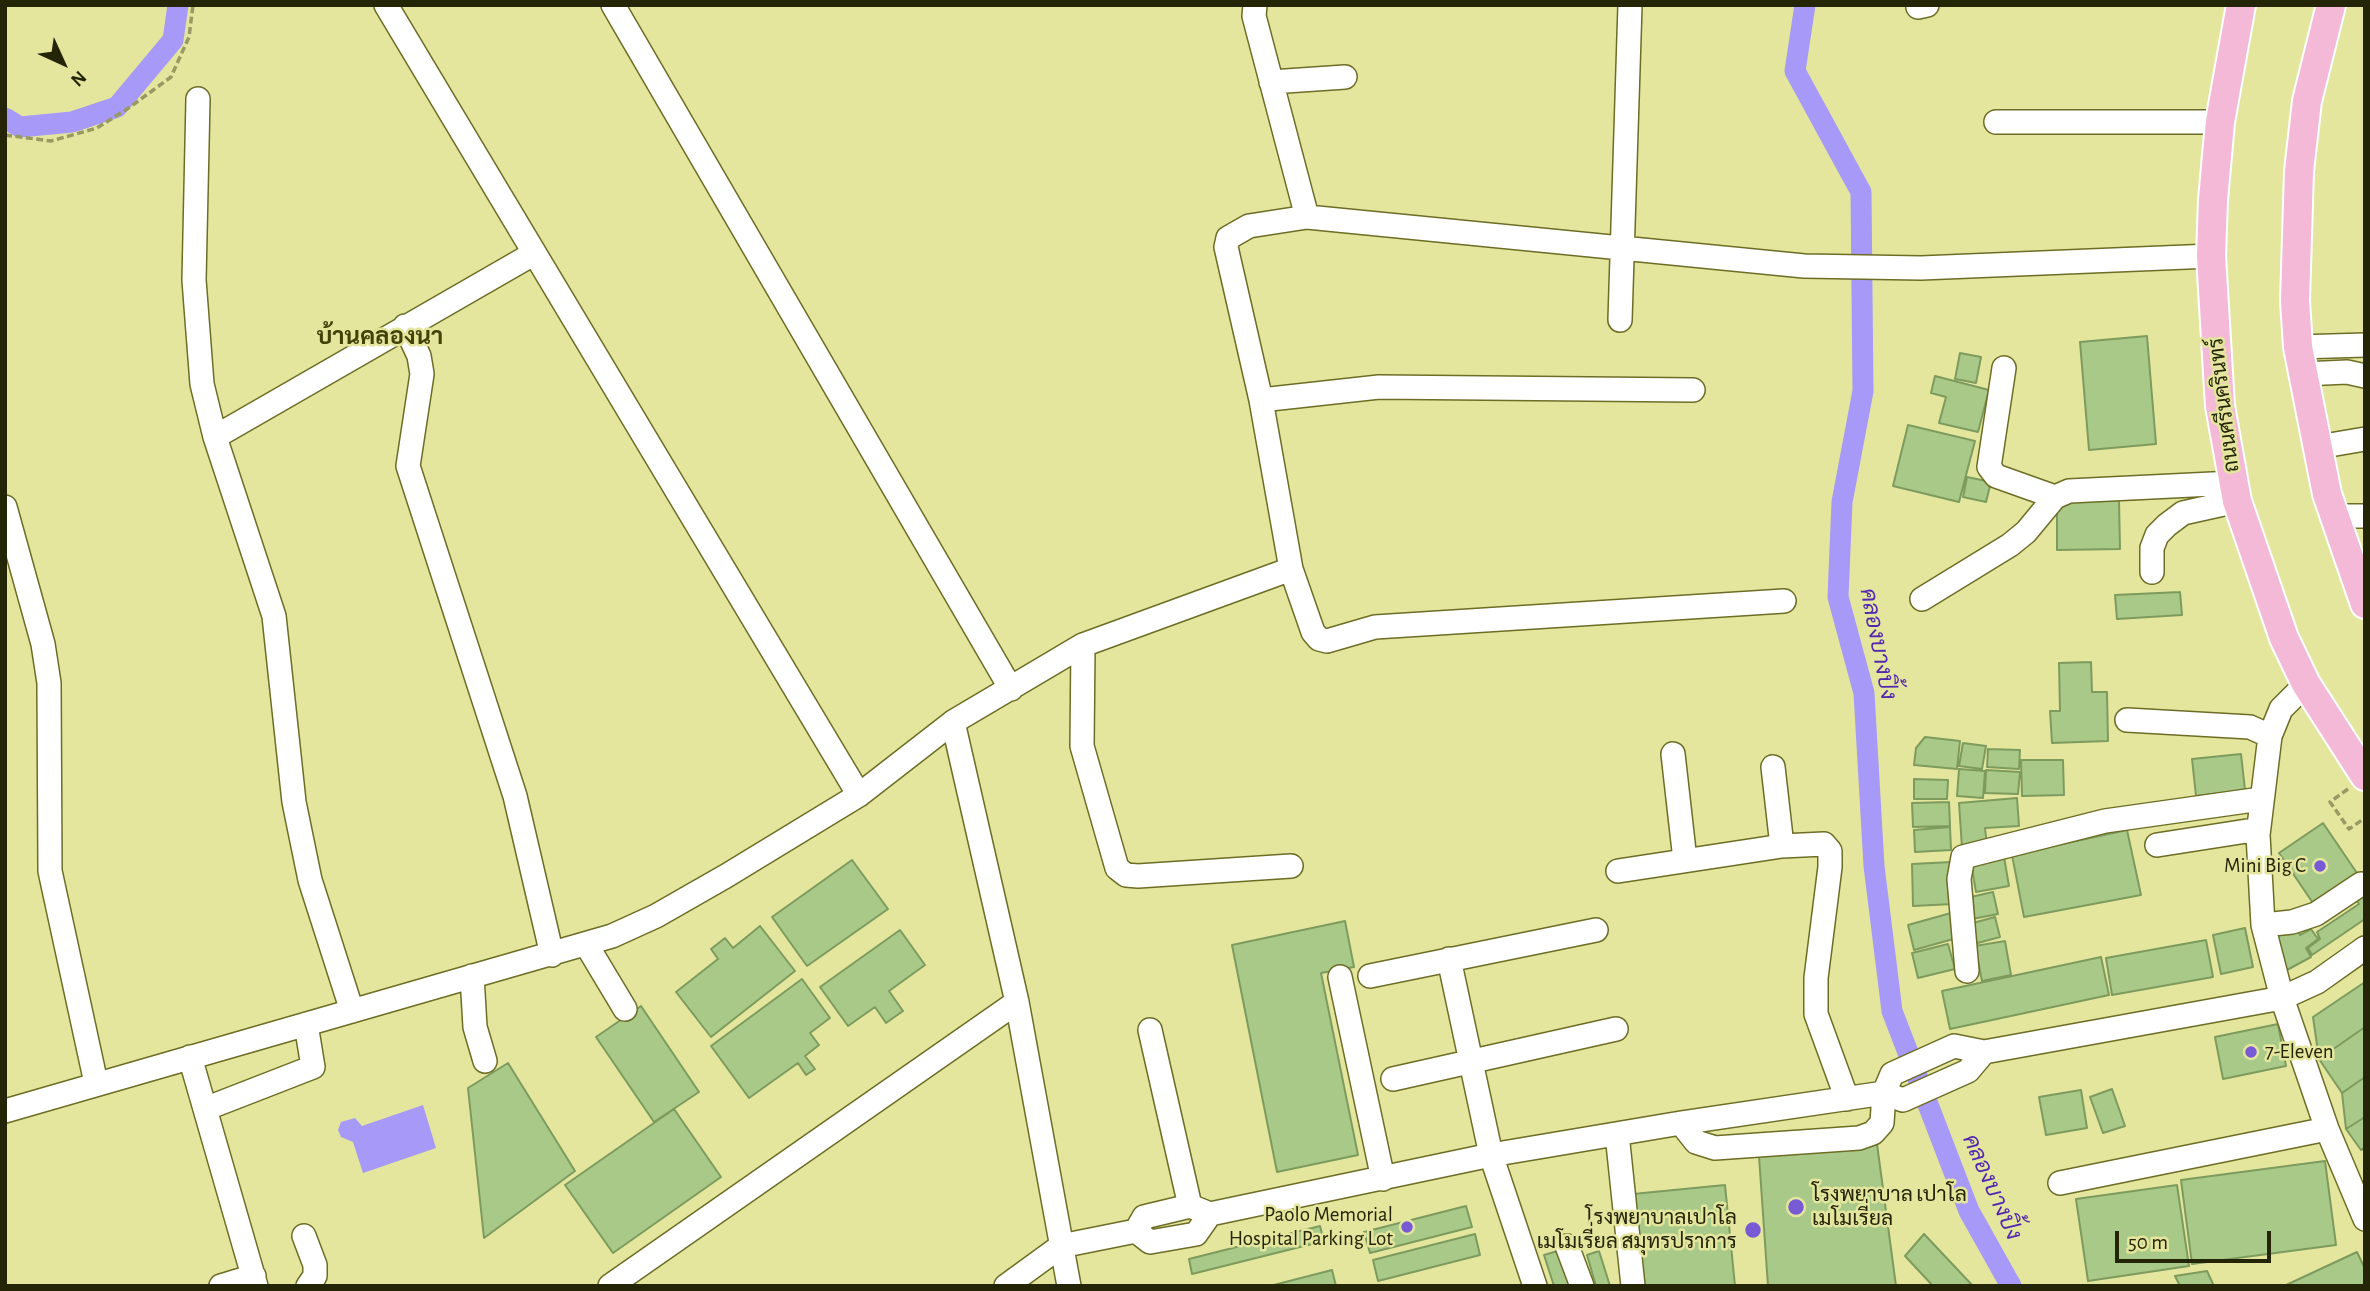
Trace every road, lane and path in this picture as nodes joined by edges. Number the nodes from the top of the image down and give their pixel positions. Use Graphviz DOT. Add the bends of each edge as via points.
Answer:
graph roads {
  1 [pos="193,5"];
  2 [pos="386,5"];
  3 [pos="613,5"];
  4 [pos="1255,5"];
  5 [pos="1630,5"];
  6 [pos="2241,5"];
  7 [pos="2331,5"];
  8 [pos="1345,77"];
  9 [pos="1271,82"];
  10 [pos="198,99"];
  11 [pos="2220,121"];
  12 [pos="1996,122"];
  13 [pos="5,135"];
  14 [pos="1307,217"];
  15 [pos="1622,248"];
  16 [pos="533,254"];
  17 [pos="2211,256"];
  18 [pos="1620,320"];
  19 [pos="405,326"];
  20 [pos="2365,345"];
  21 [pos="2301,361"];
  22 [pos="2004,368"];
  23 [pos="2365,376"];
  24 [pos="1693,390"];
  25 [pos="1261,400"];
  26 [pos="215,437"];
  27 [pos="2365,439"];
  28 [pos="2318,447"];
  29 [pos="2235,492"];
  30 [pos="2055,497"];
  31 [pos="5,507"];
  32 [pos="2334,516"];
  33 [pos="2365,516"];
  34 [pos="2357,555"];
  35 [pos="1291,569"];
  36 [pos="2152,572"];
  37 [pos="1922,599"];
  38 [pos="1784,601"];
  39 [pos="2364,602"];
  40 [pos="1083,645"];
  41 [pos="2306,684"];
  42 [pos="1011,689"];
  43 [pos="2127,720"];
  44 [pos="953,722"];
  45 [pos="2270,736"];
  46 [pos="1673,754"];
  47 [pos="1773,767"];
  48 [pos="2360,780"];
  49 [pos="859,795"];
  50 [pos="2261,799"];
  51 [pos="2365,818"];
  52 [pos="2258,835"];
  53 [pos="2157,845"];
  54 [pos="1782,846"];
  55 [pos="1685,860"];
  56 [pos="1291,866"];
  57 [pos="1618,871"];
  58 [pos="2361,884"];
  59 [pos="2263,925"];
  60 [pos="1596,930"];
  61 [pos="586,944"];
  62 [pos="2365,948"];
  63 [pos="552,955"];
  64 [pos="1449,959"];
  65 [pos="1968,971"];
  66 [pos="472,976"];
  67 [pos="1370,976"];
  68 [pos="1340,977"];
  69 [pos="2282,998"];
  70 [pos="1017,1002"];
  71 [pos="625,1009"];
  72 [pos="352,1011"];
  73 [pos="306,1024"];
  74 [pos="1616,1029"];
  75 [pos="1150,1030"];
  76 [pos="1984,1052"];
  77 [pos="190,1057"];
  78 [pos="485,1060"];
  79 [pos="1471,1061"];
  80 [pos="1392,1079"];
  81 [pos="96,1083"];
  82 [pos="1893,1089"];
  83 [pos="1847,1099"];
  84 [pos="205,1109"];
  85 [pos="5,1111"];
  86 [pos="1681,1123"];
  87 [pos="2327,1129"];
  88 [pos="1617,1134"];
  89 [pos="1491,1155"];
  90 [pos="1382,1179"];
  91 [pos="2060,1183"];
  92 [pos="1200,1210"];
  93 [pos="2365,1219"];
  94 [pos="304,1236"];
  95 [pos="1061,1246"];
  96 [pos="1567,1246"];
  97 [pos="255,1281"];
  98 [pos="221,1286"];
  99 [pos="308,1286"];
  100 [pos="610,1286"];
  101 [pos="1006,1286"];
  102 [pos="1069,1286"];
  103 [pos="1535,1286"];
  104 [pos="1582,1286"];
  105 [pos="1633,1286"];
  1 -- 13 [label="path" via="189,37 171,77 130,107 97,128 51,141"];
  2 -- 16 [label="street"];
  3 -- 42 [label="street"];
  4 -- 9 [label="street"];
  5 -- 15 [label="street"];
  6 -- 11 [label="main road, ถนนศรีนครินทร์"];
  7 -- 21 [label="main road" via="2307,101 2299,171 2295,301"];
  8 -- 9 [label="street"];
  9 -- 14 [label="street"];
  10 -- 26 [label="street" via="194,280 202,384"];
  11 -- 12 [label="street"];
  11 -- 17 [label="main road, ถนนศรีนครินทร์"];
  14 -- 15 [label="street"];
  14 -- 25 [label="street" via="1249,226 1228,238 1226,247"];
  15 -- 17 [label="street" via="1804,266 1921,268"];
  15 -- 18 [label="street"];
  16 -- 19 [label="street"];
  16 -- 49 [label="street"];
  17 -- 29 [label="main road, ถนนศรีนครินทร์" via="2220,406"];
  19 -- 26 [label="street"];
  19 -- 63 [label="street" via="422,374 408,466 515,796"];
  20 -- 21 [label="street"];
  21 -- 23 [label="street"];
  21 -- 28 [label="main road"];
  22 -- 30 [label="street" via="1989,467 1996,476"];
  24 -- 25 [label="street" via="1379,387"];
  25 -- 35 [label="street"];
  26 -- 72 [label="street" via="274,616 294,802 310,880"];
  27 -- 28 [label="street"];
  28 -- 32 [label="main road"];
  29 -- 30 [label="street" via="2100,488"];
  29 -- 36 [label="street" via="2183,513 2167,525 2152,548"];
  29 -- 41 [label="main road, ถนนศรีนครินทร์" via="2284,638"];
  30 -- 37 [label="street" via="2010,545"];
  31 -- 81 [label="street" via="43,644 49,683 50,871"];
  32 -- 33 [label="street"];
  32 -- 34 [label="main road"];
  34 -- 39 [label="main road"];
  35 -- 38 [label="street" via="1313,632 1327,641 1375,627"];
  35 -- 40 [label="street"];
  40 -- 42 [label="street"];
  40 -- 56 [label="street" via="1082,746 1117,868 1138,876"];
  41 -- 45 [label="street" via="2281,709"];
  41 -- 48 [label="main road, ถนนศรีนครินทร์"];
  42 -- 44 [label="street"];
  43 -- 45 [label="street" via="2250,727"];
  44 -- 49 [label="street"];
  44 -- 70 [label="street"];
  45 -- 50 [label="street"];
  46 -- 55 [label="street"];
  47 -- 54 [label="street"];
  48 -- 51 [label="path" via="2330,802 2349,829"];
  49 -- 61 [label="street" via="656,916"];
  50 -- 52 [label="street"];
  50 -- 65 [label="street" via="2105,821 1963,857 1959,879"];
  52 -- 53 [label="street" via="2247,831"];
  52 -- 59 [label="street"];
  54 -- 55 [label="street"];
  54 -- 83 [label="street" via="1824,844 1830,851 1816,1014"];
  55 -- 57 [label="street"];
  58 -- 59 [label="street" via="2316,914"];
  59 -- 69 [label="street"];
  60 -- 64 [label="street"];
  61 -- 63 [label="street"];
  61 -- 71 [label="street"];
  62 -- 69 [label="street" via="2317,982"];
  63 -- 66 [label="street"];
  64 -- 67 [label="street"];
  64 -- 79 [label="street"];
  66 -- 72 [label="street"];
  66 -- 78 [label="street" via="475,1027"];
  68 -- 90 [label="street"];
  69 -- 76 [label="street"];
  69 -- 87 [label="street"];
  70 -- 95 [label="street"];
  70 -- 100 [label="street"];
  72 -- 73 [label="street"];
  73 -- 77 [label="street"];
  73 -- 84 [label="street" via="313,1067"];
  74 -- 79 [label="street"];
  75 -- 92 [label="street"];
  76 -- 82 [label="street" via="1968,1071"];
  76 -- 82 [label="street" via="1954,1046"];
  77 -- 81 [label="street"];
  77 -- 84 [label="street"];
  79 -- 80 [label="street"];
  79 -- 89 [label="street"];
  81 -- 85 [label="street"];
  82 -- 83 [label="street"];
  82 -- 86 [label="street" via="1882,1123 1859,1138 1714,1148 1696,1142"];
  83 -- 86 [label="street"];
  84 -- 97 [label="street"];
  86 -- 88 [label="street"];
  87 -- 91 [label="street"];
  87 -- 93 [label="street"];
  88 -- 89 [label="street"];
  88 -- 105 [label="street"];
  89 -- 90 [label="street"];
  89 -- 103 [label="street"];
  90 -- 92 [label="street"];
  92 -- 95 [label="street" via="1196,1234 1150,1242 1136,1231"];
  94 -- 99 [label="street" via="315,1265"];
  95 -- 101 [label="street"];
  95 -- 102 [label="street"];
  96 -- 104 [label="street"];
  97 -- 98 [label="street"];
}
